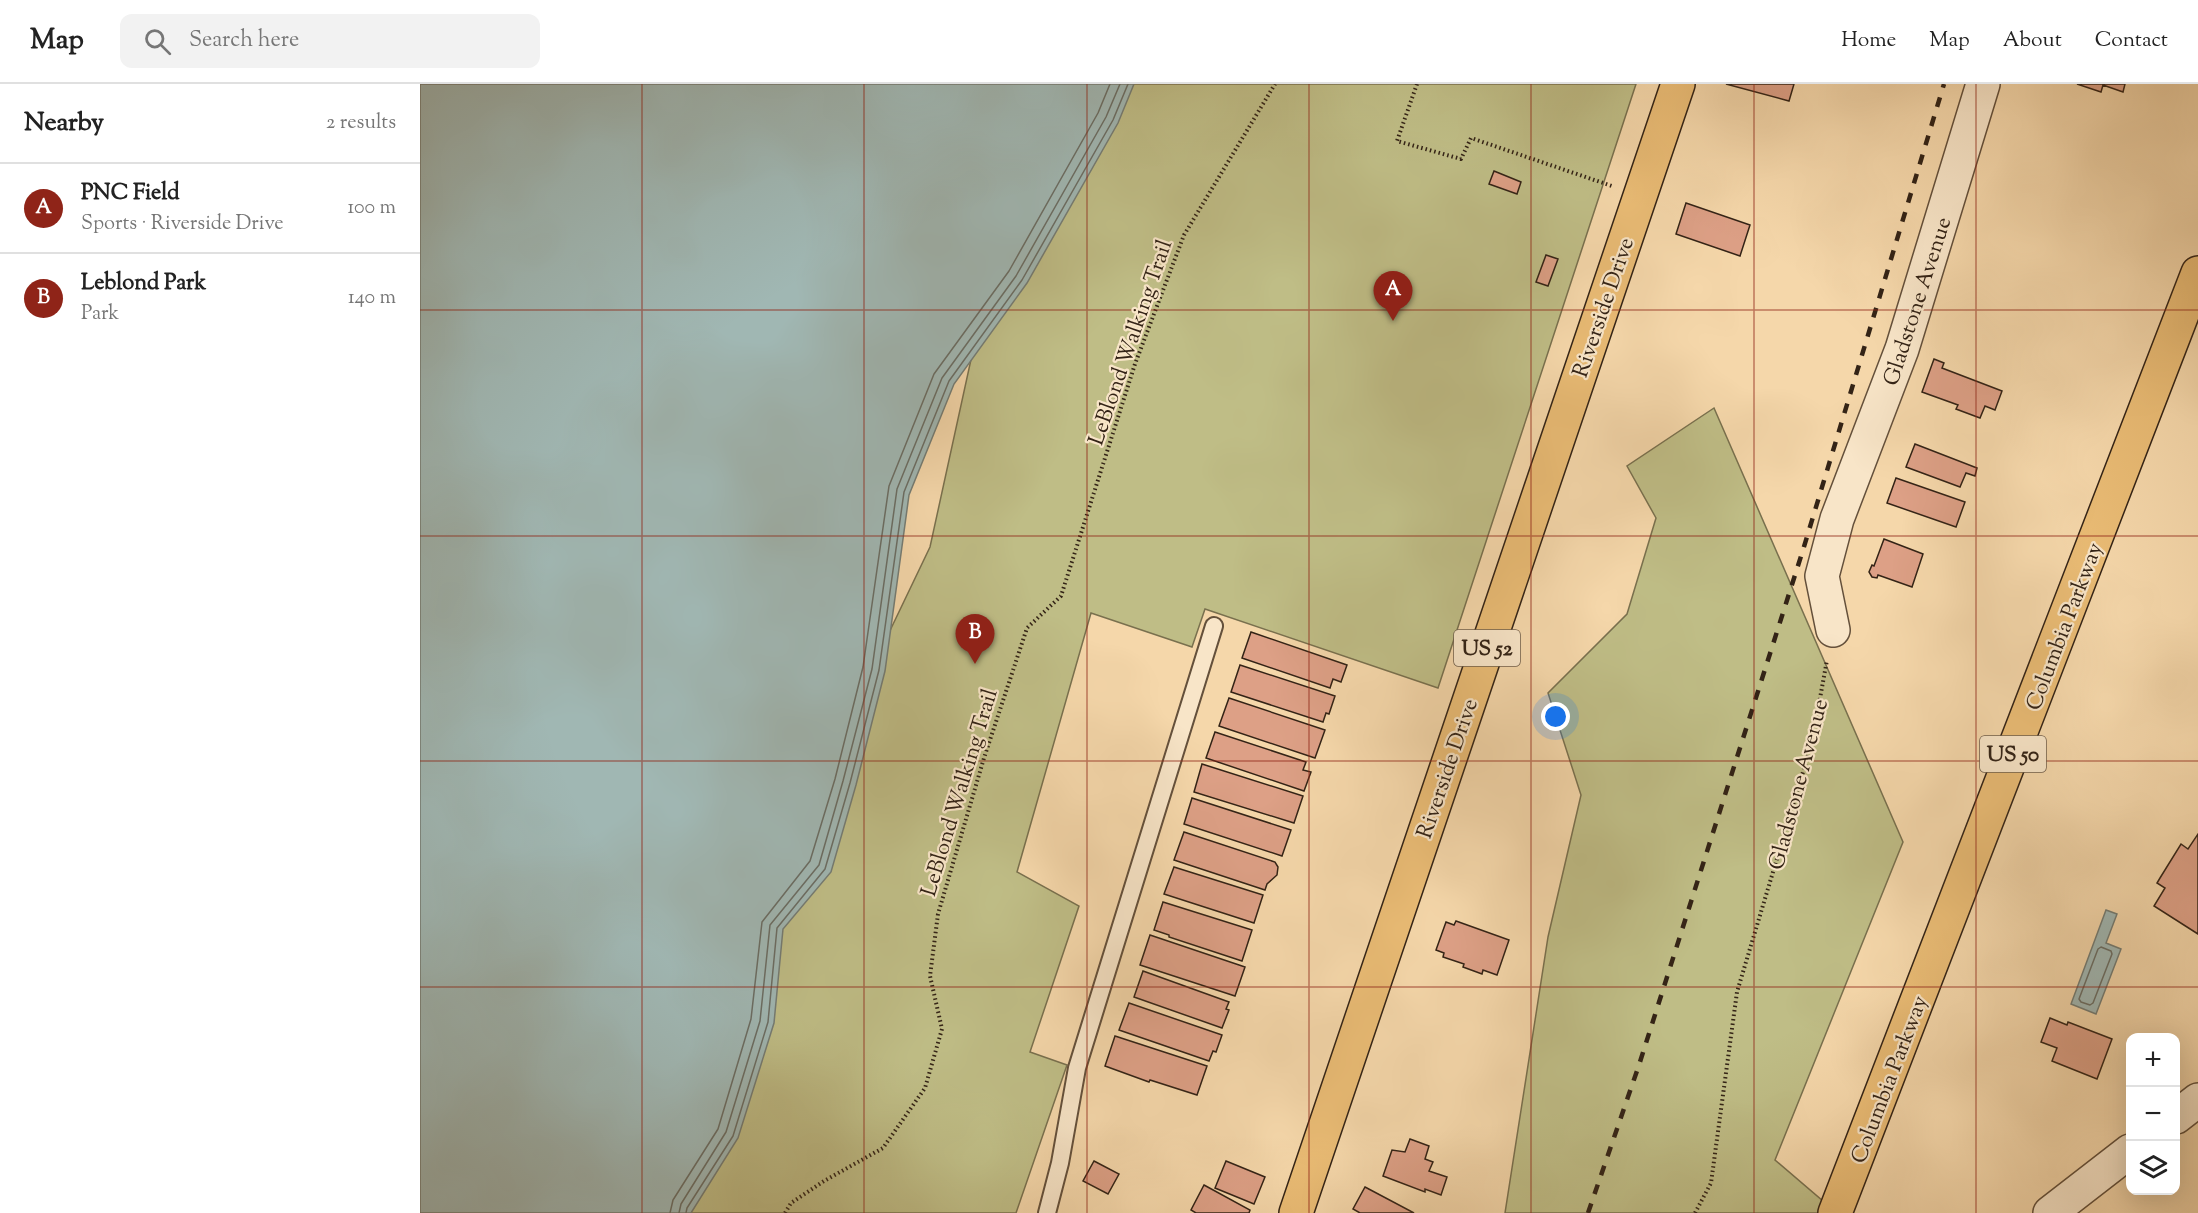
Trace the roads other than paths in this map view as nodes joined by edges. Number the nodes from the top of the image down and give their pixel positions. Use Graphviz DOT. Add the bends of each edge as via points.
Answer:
graph roads {
  1 [pos="1678,84"];
  2 [pos="1983,84"];
  3 [pos="2198,273"];
  4 [pos="1214,626"];
  5 [pos="1833,630"];
  6 [pos="2198,1100"];
  7 [pos="2180,1113"];
  8 [pos="2126,1154"];
  9 [pos="1047,1213"];
  10 [pos="1296,1213"];
  11 [pos="1835,1213"];
  12 [pos="2050,1213"];
  1 -- 10 [label="main road, Riverside Drive / US 52"];
  2 -- 5 [label="street, Gladstone Avenue" via="1902,350 1834,530 1822,576"];
  3 -- 11 [label="main road, Columbia Parkway / US 50"];
  4 -- 9 [label="lane" via="1077,1068"];
  6 -- 7 [label="street"];
  8 -- 12 [label="street"];
}
